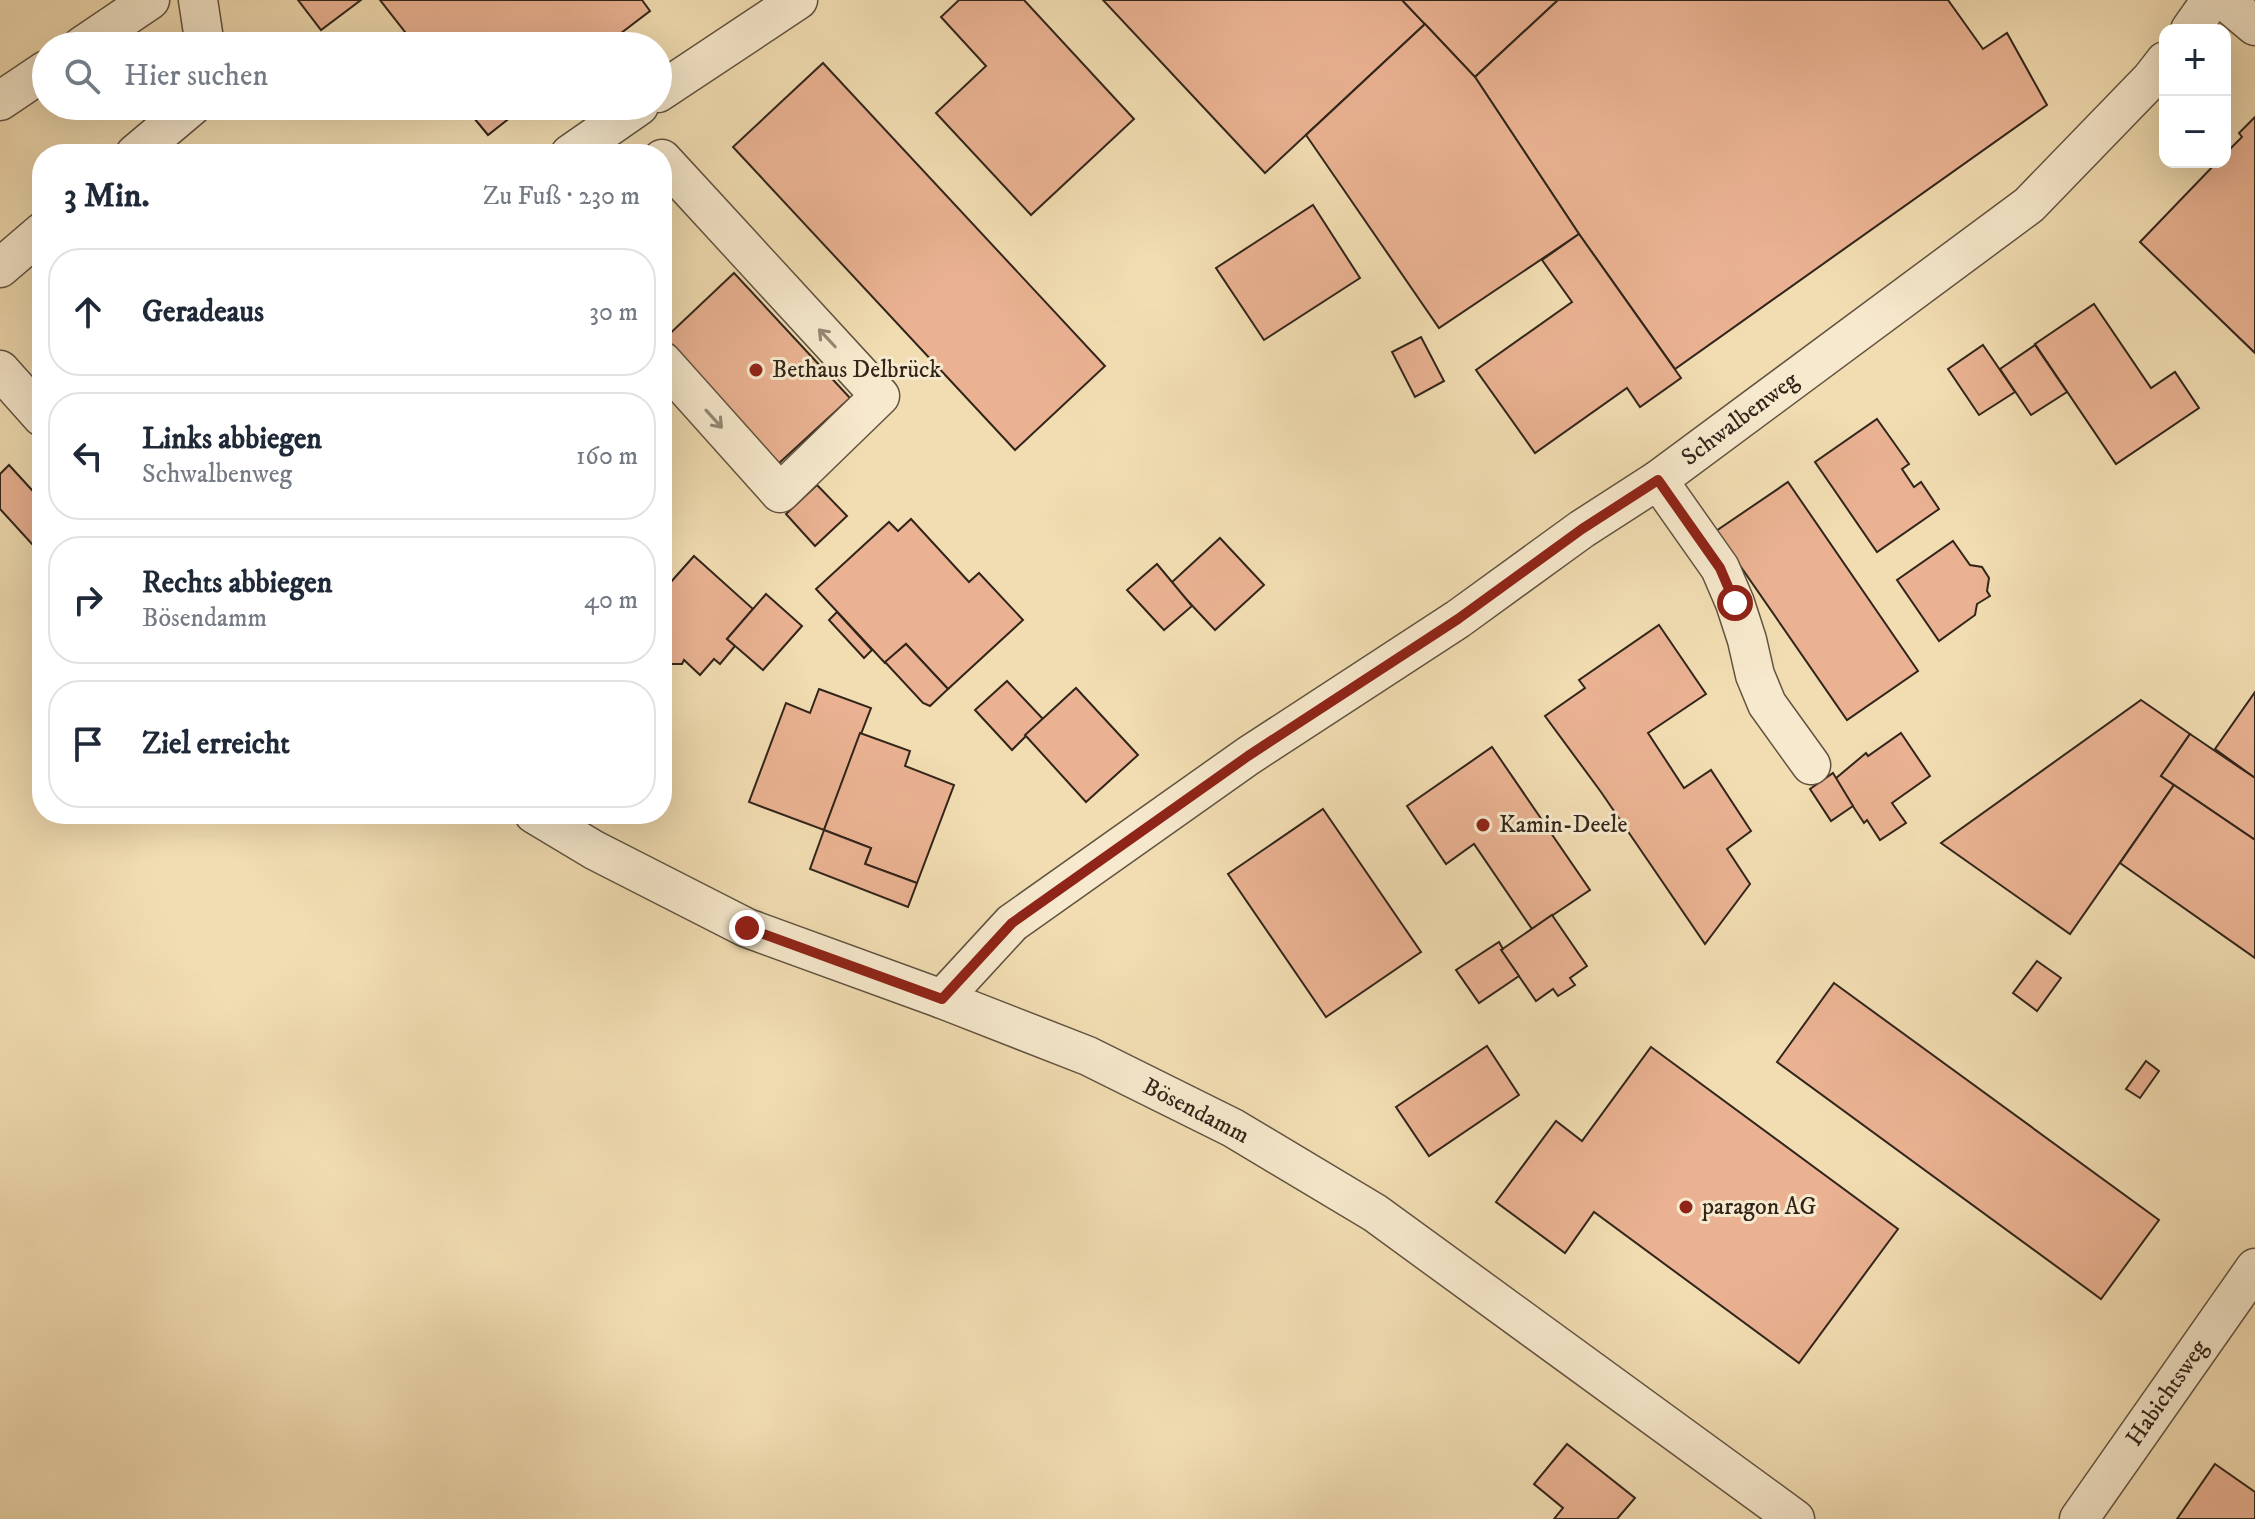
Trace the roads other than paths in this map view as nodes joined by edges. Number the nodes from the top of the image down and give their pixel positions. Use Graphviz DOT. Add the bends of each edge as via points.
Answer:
graph roads {
  1 [pos="150,0"];
  2 [pos="198,0"];
  3 [pos="798,0"];
  4 [pos="2211,0"];
  5 [pos="2224,0"];
  6 [pos="2194,24"];
  7 [pos="2255,26"];
  8 [pos="103,32"];
  9 [pos="203,32"];
  10 [pos="2159,69"];
  11 [pos="32,79"];
  12 [pos="672,84"];
  13 [pos="0,101"];
  14 [pos="175,120"];
  15 [pos="619,120"];
  16 [pos="645,120"];
  17 [pos="147,144"];
  18 [pos="584,144"];
  19 [pos="649,144"];
  20 [pos="672,170"];
  21 [pos="32,241"];
  22 [pos="0,268"];
  23 [pos="0,370"];
  24 [pos="672,372"];
  25 [pos="32,406"];
  26 [pos="1658,480"];
  27 [pos="1811,765"];
  28 [pos="551,824"];
  29 [pos="942,999"];
  30 [pos="2255,1268"];
  31 [pos="1769,1511"];
  32 [pos="2079,1519"];
  1 -- 8 [label="street"];
  2 -- 9 [label="street"];
  3 -- 12 [label="street"];
  4 -- 6 [label="street"];
  5 -- 7 [label="street"];
  10 -- 26 [label="street, Schwalbenweg" via="2029,205"];
  11 -- 13 [label="street"];
  14 -- 17 [label="street"];
  15 -- 18 [label="street"];
  16 -- 19 [label="street"];
  24 -- 20 [label="street, one-way" via="780,493 880,396"];
  21 -- 22 [label="street"];
  23 -- 25 [label="street"];
  26 -- 27 [label="street" via="1720,568 1767,704"];
  26 -- 29 [label="street, Schwalbenweg" via="1248,756 1012,923"];
  28 -- 29 [label="street, Bösendamm" via="747,928"];
  29 -- 31 [label="street, Bösendamm" via="1102,1063 1233,1128 1375,1213"];
  30 -- 32 [label="street, Habichtsweg"];
}
